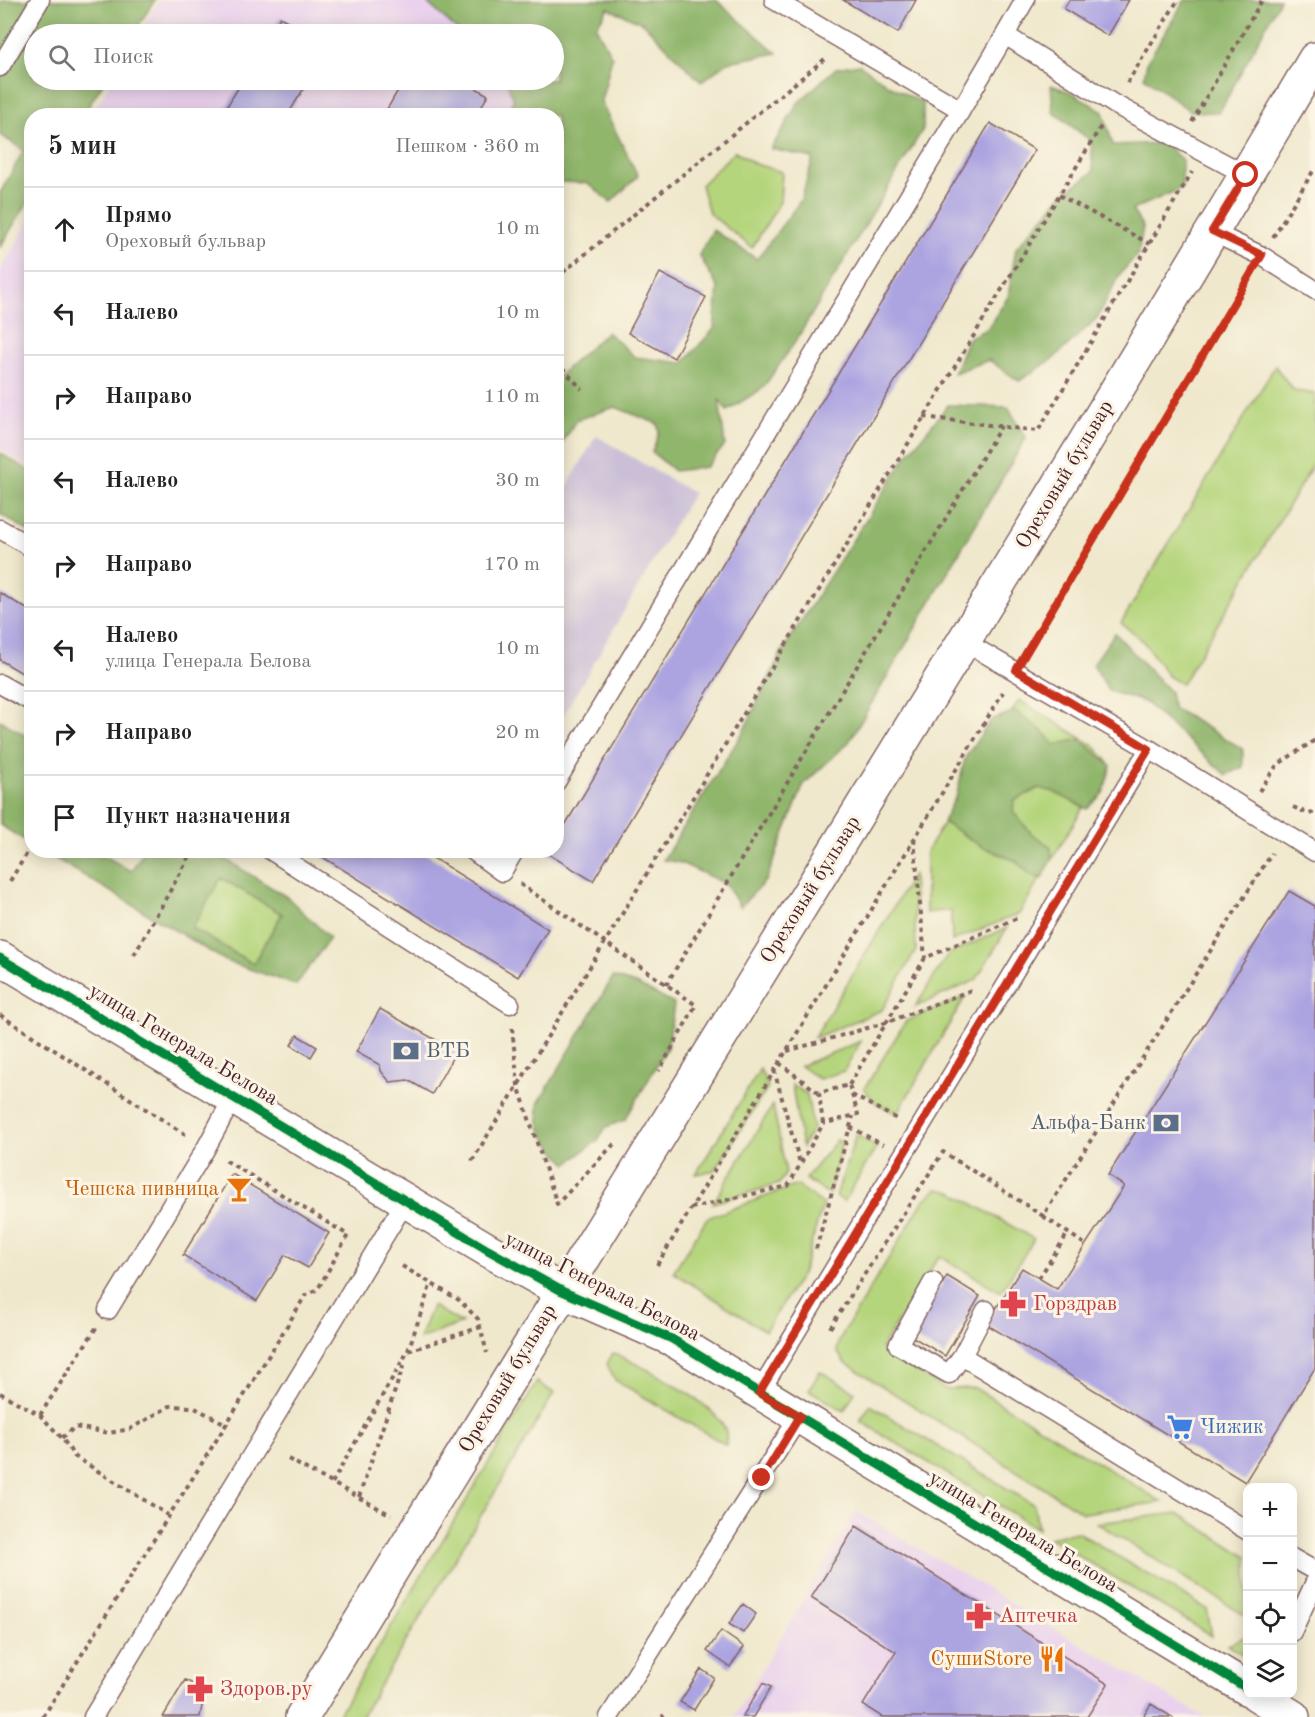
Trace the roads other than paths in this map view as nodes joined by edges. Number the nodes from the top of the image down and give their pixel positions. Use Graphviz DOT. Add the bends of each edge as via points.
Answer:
graph roads {
  1 [pos="40,0"];
  2 [pos="774,0"];
  3 [pos="1025,0"];
  4 [pos="26,24"];
  5 [pos="24,27"];
  6 [pos="1005,35"];
  7 [pos="1315,59"];
  8 [pos="0,67"];
  9 [pos="961,110"];
  10 [pos="1246,175"];
  11 [pos="1212,231"];
  12 [pos="1315,290"];
  13 [pos="0,529"];
  14 [pos="24,543"];
  15 [pos="965,642"];
  16 [pos="0,684"];
  17 [pos="24,698"];
  18 [pos="1149,749"];
  19 [pos="564,769"];
  20 [pos="1315,852"];
  21 [pos="282,858"];
  22 [pos="483,858"];
  23 [pos="510,858"];
  24 [pos="0,957"];
  25 [pos="510,1004"];
  26 [pos="234,1096"];
  27 [pos="405,1202"];
  28 [pos="933,1282"];
  29 [pos="562,1291"];
  30 [pos="108,1310"];
  31 [pos="986,1310"];
  32 [pos="962,1356"];
  33 [pos="759,1393"];
  34 [pos="800,1416"];
  35 [pos="1243,1528"];
  36 [pos="1297,1560"];
  37 [pos="1315,1571"];
  38 [pos="1315,1582"];
  39 [pos="1297,1623"];
  40 [pos="1243,1686"];
  41 [pos="1263,1699"];
  42 [pos="93,1717"];
  43 [pos="302,1717"];
  44 [pos="609,1717"];
  45 [pos="1293,1717"];
  1 -- 4 [label="lane"];
  2 -- 9 [label="lane"];
  3 -- 6 [label="lane"];
  5 -- 8 [label="lane"];
  6 -- 9 [label="lane"];
  6 -- 10 [label="lane" via="1114,104"];
  7 -- 10 [label="main road, Ореховый бульвар"];
  9 -- 19 [label="lane"];
  10 -- 11 [label="main road, Ореховый бульвар"];
  11 -- 12 [label="lane" via="1262,255"];
  11 -- 15 [label="main road, Ореховый бульвар"];
  13 -- 14 [label="lane"];
  15 -- 18 [label="lane"];
  15 -- 29 [label="main road, Ореховый бульвар"];
  16 -- 17 [label="lane"];
  18 -- 20 [label="lane"];
  18 -- 33 [label="lane"];
  21 -- 25 [label="lane"];
  22 -- 23 [label="lane" via="502,872"];
  24 -- 26 [label="main road, улица Генерала Белова"];
  26 -- 27 [label="main road, улица Генерала Белова"];
  26 -- 30 [label="lane"];
  27 -- 29 [label="main road, улица Генерала Белова"];
  27 -- 42 [label="lane"];
  28 -- 32 [label="lane" via="898,1345 949,1374"];
  29 -- 33 [label="main road, улица Генерала Белова" via="672,1339"];
  29 -- 43 [label="main road, Ореховый бульвар"];
  31 -- 32 [label="lane"];
  32 -- 35 [label="lane"];
  33 -- 34 [label="main road, улица Генерала Белова"];
  34 -- 40 [label="main road, улица Генерала Белова"];
  34 -- 44 [label="lane"];
  36 -- 37 [label="lane"];
  38 -- 39 [label="lane"];
  41 -- 45 [label="main road"];
}
